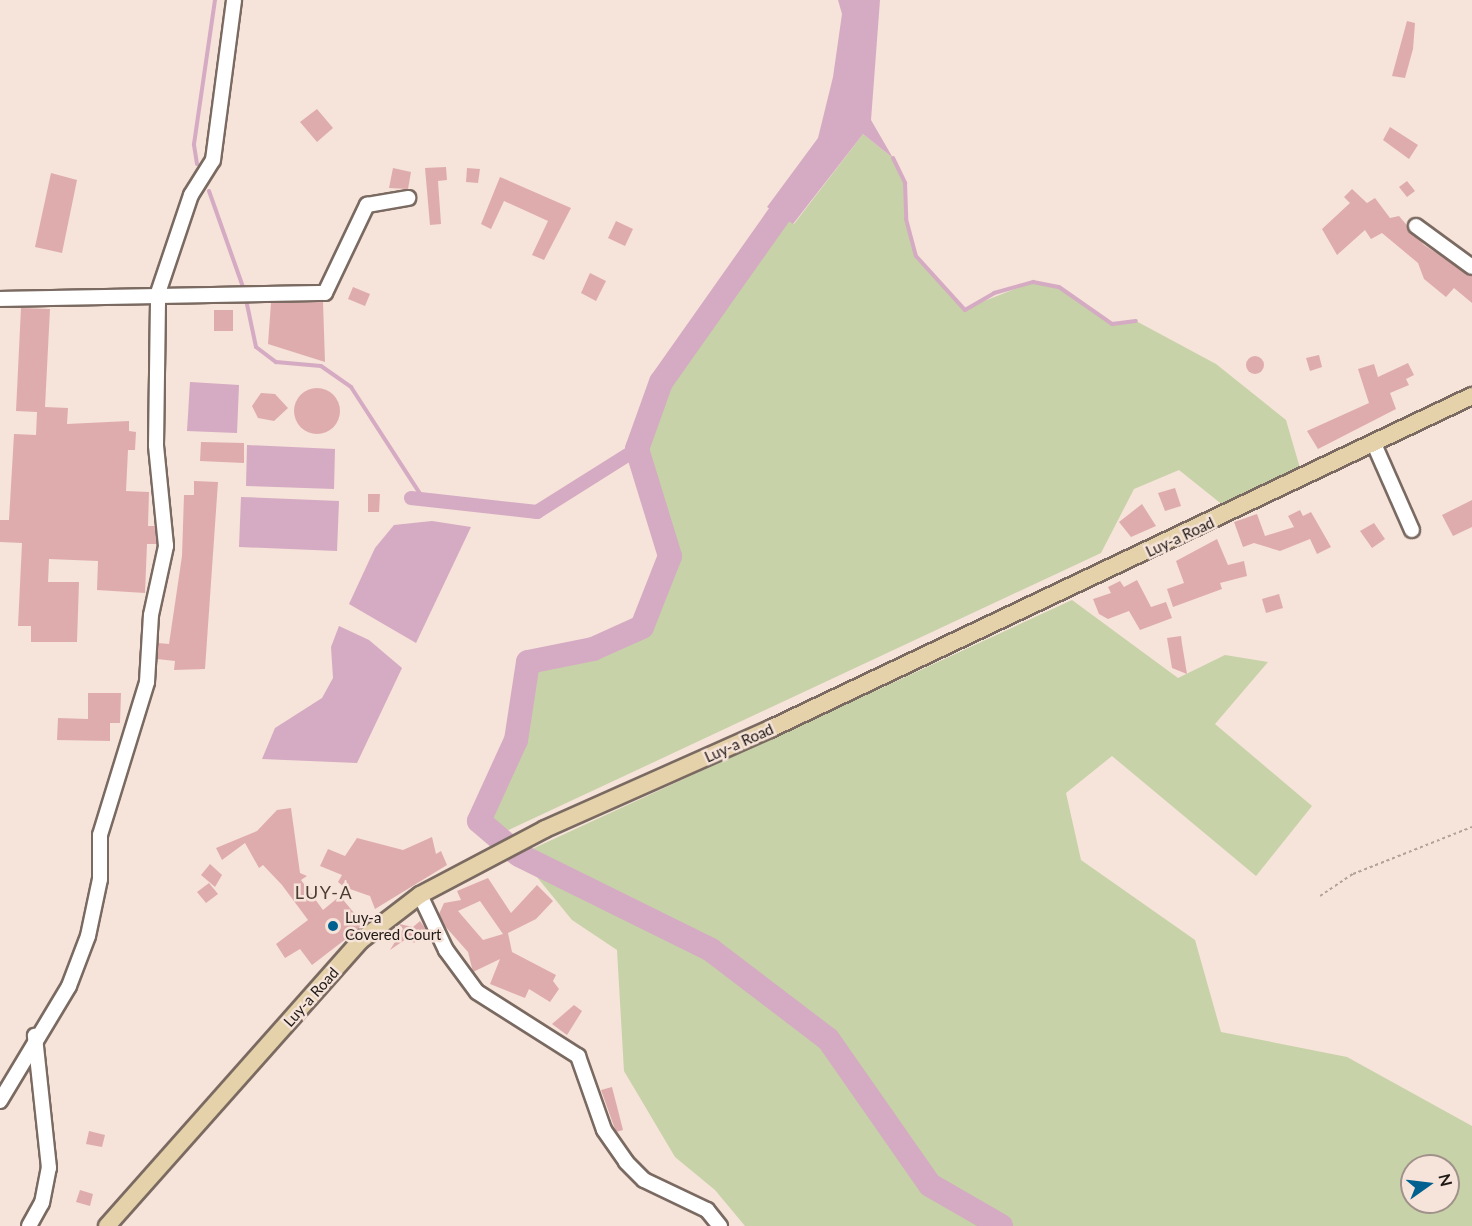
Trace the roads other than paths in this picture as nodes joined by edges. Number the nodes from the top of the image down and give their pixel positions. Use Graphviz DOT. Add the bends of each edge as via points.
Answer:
graph roads {
  1 [pos="234,0"];
  2 [pos="408,198"];
  3 [pos="1416,226"];
  4 [pos="1472,267"];
  5 [pos="158,293"];
  6 [pos="0,299"];
  7 [pos="1472,396"];
  8 [pos="1374,444"];
  9 [pos="1412,530"];
  10 [pos="420,895"];
  11 [pos="35,1036"];
  12 [pos="0,1101"];
  13 [pos="28,1226"];
  14 [pos="107,1226"];
  15 [pos="720,1226"];
  1 -- 5 [label="street" via="213,160 191,195"];
  2 -- 5 [label="street" via="367,206 325,292 251,297"];
  3 -- 4 [label="street"];
  5 -- 6 [label="street"];
  5 -- 11 [label="street" via="156,445 166,546 151,615 147,682 100,836 100,879 88,936 69,986"];
  7 -- 8 [label="main road, Luy-a Road"];
  8 -- 9 [label="street"];
  8 -- 10 [label="main road, Luy-a Road" via="545,829"];
  10 -- 14 [label="main road, Luy-a Road" via="360,941"];
  10 -- 15 [label="street" via="446,950 477,993 578,1056 592,1082 604,1130 626,1162 644,1180 707,1210"];
  11 -- 12 [label="street"];
  11 -- 13 [label="street" via="38,1108 49,1168 42,1203"];
}
